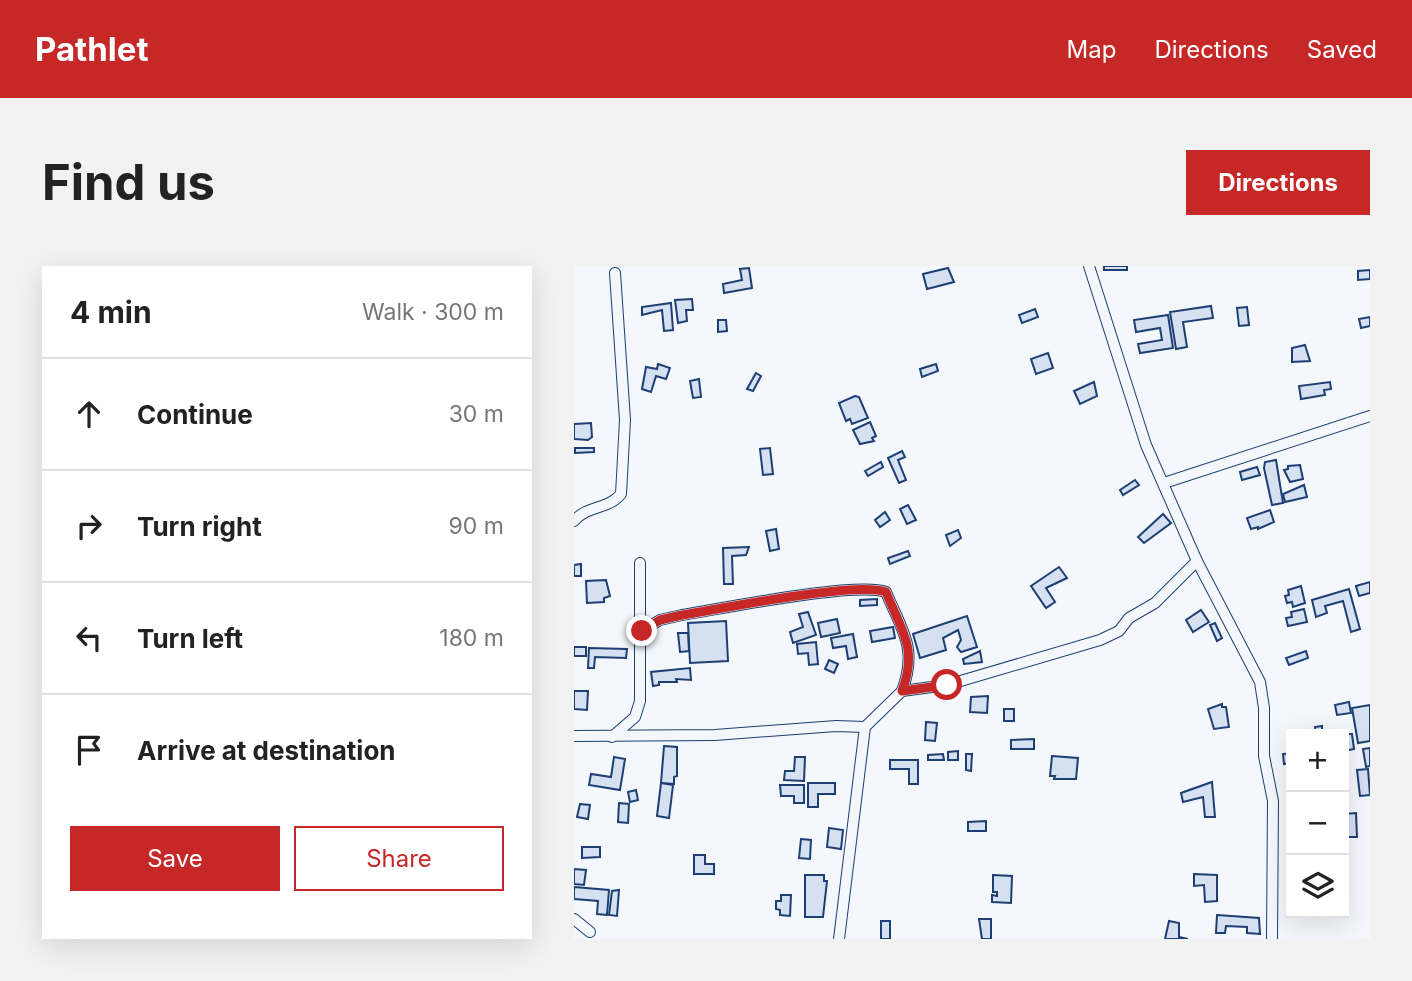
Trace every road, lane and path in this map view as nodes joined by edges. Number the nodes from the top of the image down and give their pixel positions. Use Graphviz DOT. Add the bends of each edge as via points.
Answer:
graph roads {
  1 [pos="1090,266"];
  2 [pos="615,273"];
  3 [pos="1370,416"];
  4 [pos="1164,483"];
  5 [pos="574,521"];
  6 [pos="1197,561"];
  7 [pos="640,563"];
  8 [pos="642,631"];
  9 [pos="902,691"];
  10 [pos="866,727"];
  11 [pos="574,736"];
  12 [pos="612,737"];
  13 [pos="574,919"];
  14 [pos="590,932"];
  15 [pos="839,939"];
  16 [pos="1272,939"];
  1 -- 4 [label="street" via="1146,445"];
  2 -- 5 [label="street" via="625,420 621,494 614,503 583,511"];
  3 -- 4 [label="street"];
  4 -- 6 [label="street"];
  6 -- 9 [label="street" via="1155,603 1100,640 947,685"];
  6 -- 16 [label="street" via="1259,682 1264,756 1273,801"];
  7 -- 8 [label="street"];
  8 -- 9 [label="street" via="660,620 682,615 877,589 886,592 911,651"];
  8 -- 12 [label="street" via="640,701 635,716"];
  9 -- 10 [label="street"];
  10 -- 12 [label="street"];
  10 -- 15 [label="street"];
  11 -- 12 [label="street"];
  13 -- 14 [label="street"];
}
